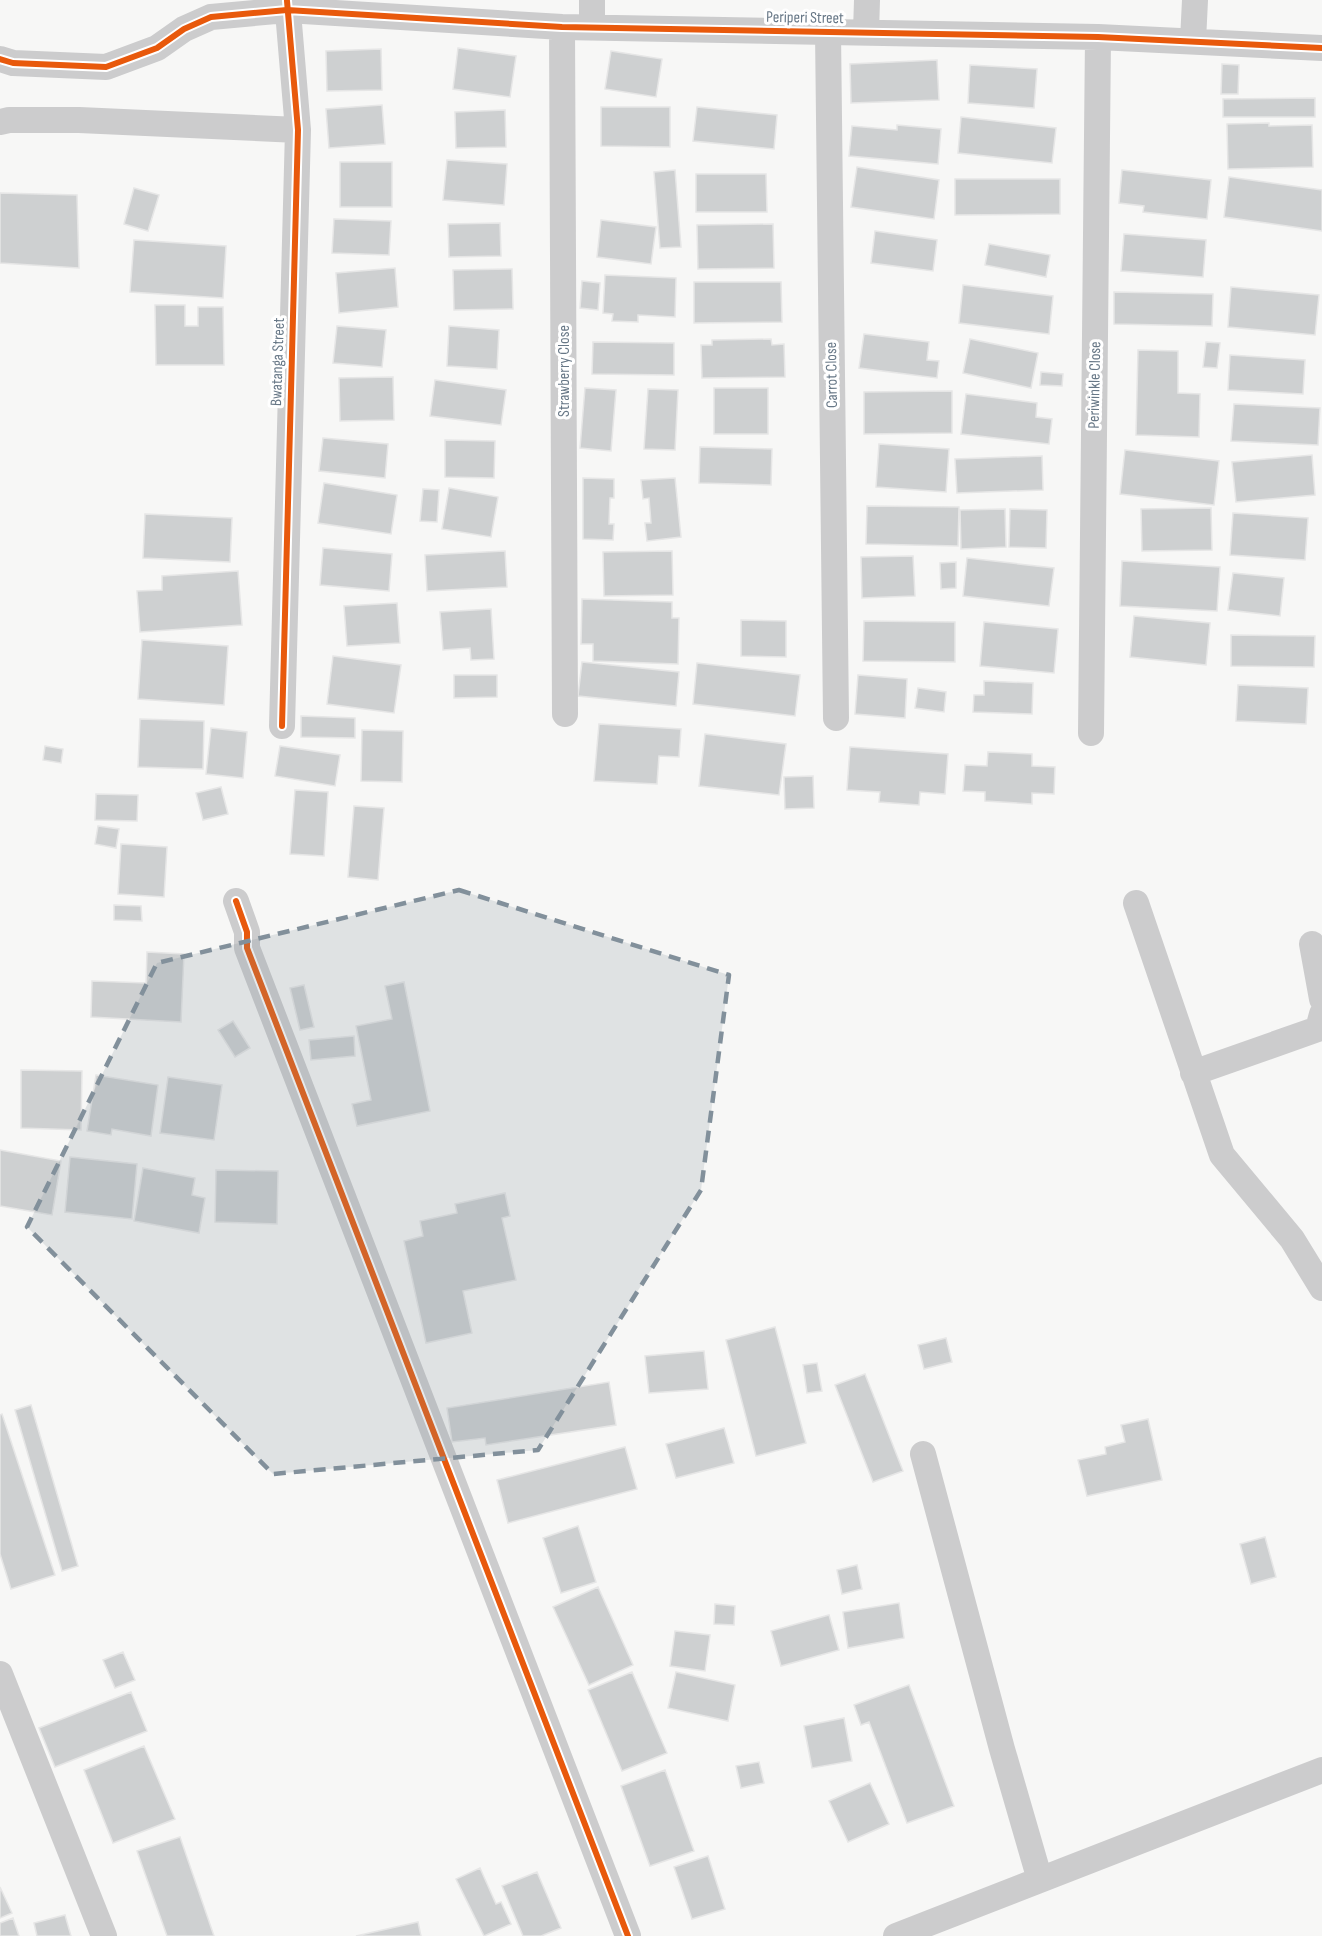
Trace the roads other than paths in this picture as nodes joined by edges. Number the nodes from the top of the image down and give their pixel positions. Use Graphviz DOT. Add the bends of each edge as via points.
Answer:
graph roads {
  1 [pos="592,0"];
  2 [pos="867,0"];
  3 [pos="1195,0"];
  4 [pos="287,5"];
  5 [pos="562,27"];
  6 [pos="592,27"];
  7 [pos="828,32"];
  8 [pos="866,32"];
  9 [pos="1098,37"];
  10 [pos="1193,41"];
  11 [pos="1322,48"];
  12 [pos="0,59"];
  13 [pos="0,122"];
  14 [pos="298,130"];
  15 [pos="565,714"];
  16 [pos="836,718"];
  17 [pos="282,726"];
  18 [pos="1091,733"];
  19 [pos="236,901"];
  20 [pos="1136,903"];
  21 [pos="1312,944"];
  22 [pos="1322,999"];
  23 [pos="1322,1014"];
  24 [pos="1193,1073"];
  25 [pos="1322,1288"];
  26 [pos="923,1454"];
  27 [pos="0,1674"];
  28 [pos="1322,1770"];
  29 [pos="1040,1880"];
  30 [pos="104,1936"];
  31 [pos="628,1936"];
  32 [pos="897,1936"];
  1 -- 6 [label="street"];
  2 -- 8 [label="street"];
  3 -- 10 [label="street"];
  4 -- 5 [label="street, Periperi Street"];
  4 -- 12 [label="street, Periperi Street" via="211,17 184,29 157,48 106,68"];
  4 -- 14 [label="street, Bwatanga Street"];
  5 -- 6 [label="street, Periperi Street"];
  5 -- 15 [label="street, Strawberry Close"];
  6 -- 7 [label="street, Periperi Street"];
  7 -- 8 [label="street, Periperi Street"];
  7 -- 16 [label="street, Carrot Close"];
  8 -- 9 [label="street, Periperi Street"];
  9 -- 10 [label="street, Periperi Street"];
  9 -- 18 [label="street, Periwinkle Close"];
  10 -- 11 [label="street, Periperi Street"];
  13 -- 14 [label="street" via="79,120"];
  14 -- 17 [label="street, Bwatanga Street"];
  19 -- 31 [label="street" via="247,932 247,948"];
  20 -- 24 [label="street"];
  21 -- 22 [label="street"];
  23 -- 24 [label="street" via="1318,1029"];
  24 -- 25 [label="street" via="1222,1155 1292,1239"];
  26 -- 29 [label="street"];
  27 -- 30 [label="street"];
  28 -- 29 [label="street"];
  29 -- 32 [label="street"];
}
